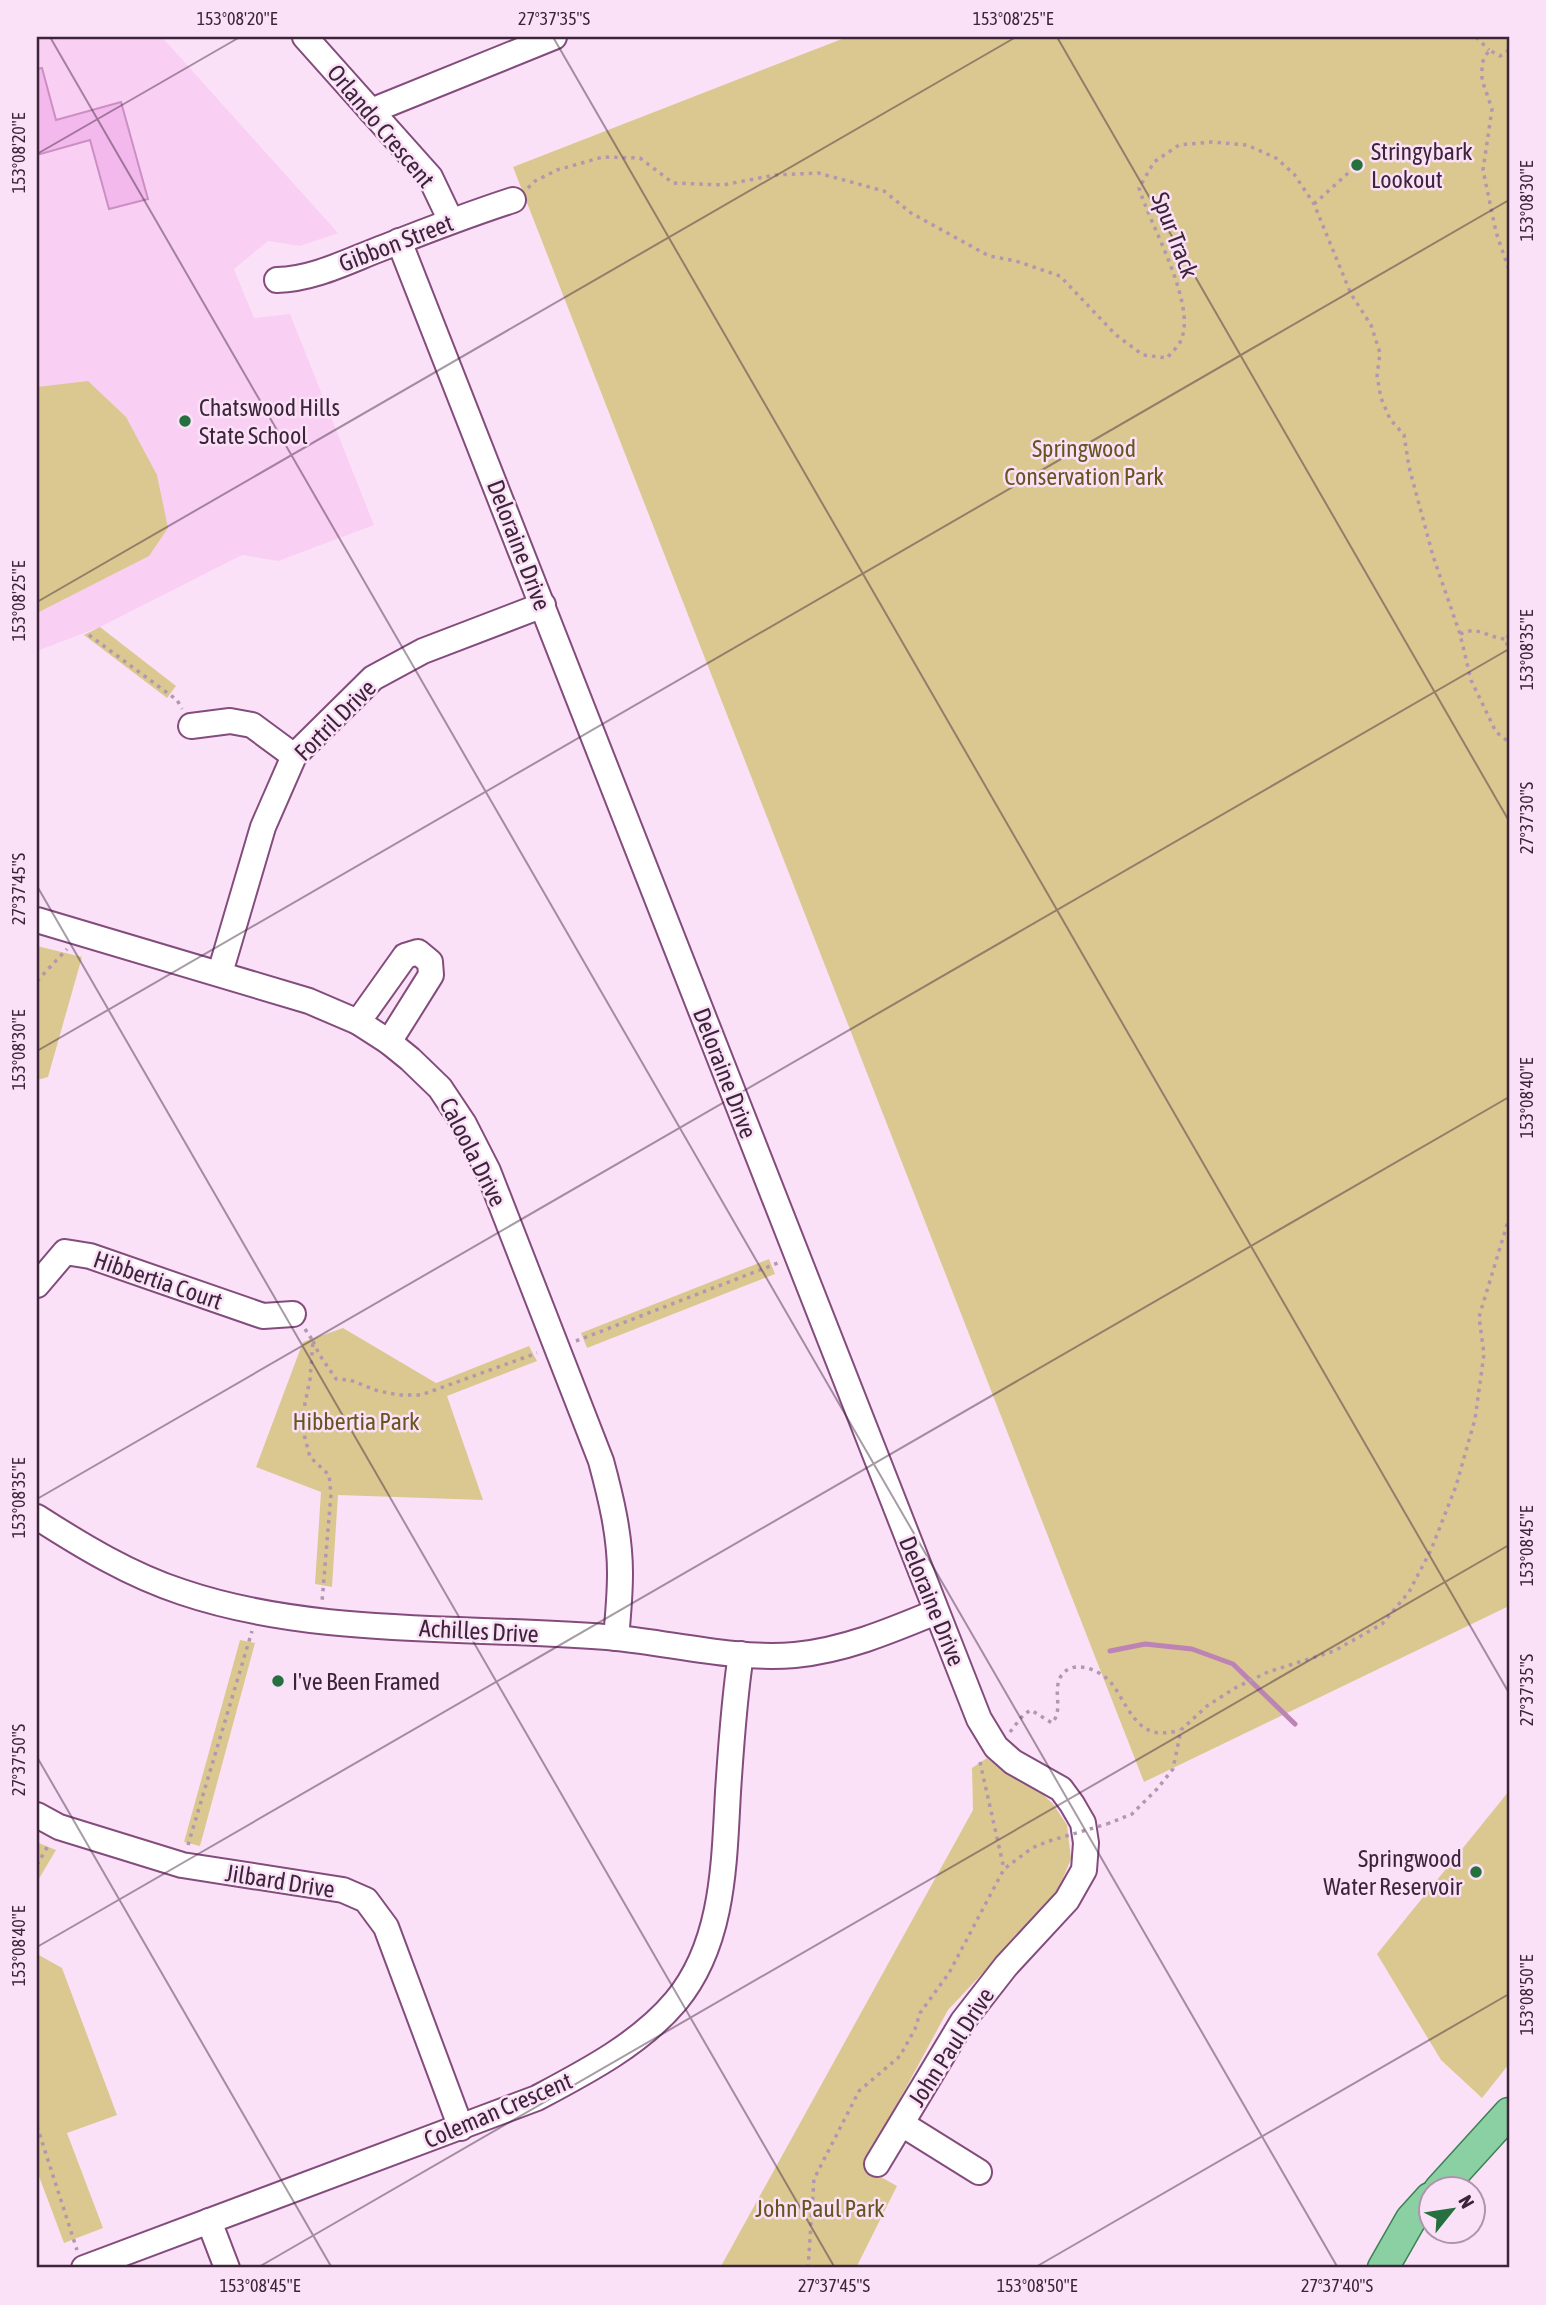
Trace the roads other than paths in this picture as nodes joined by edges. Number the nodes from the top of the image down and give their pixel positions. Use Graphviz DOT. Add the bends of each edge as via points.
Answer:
graph roads {
  1 [pos="305,37"];
  2 [pos="554,37"];
  3 [pos="371,111"];
  4 [pos="513,200"];
  5 [pos="451,220"];
  6 [pos="399,241"];
  7 [pos="276,280"];
  8 [pos="543,605"];
  9 [pos="191,726"];
  10 [pos="294,756"];
  11 [pos="37,920"];
  12 [pos="220,973"];
  13 [pos="358,1022"];
  14 [pos="389,1042"];
  15 [pos="37,1285"];
  16 [pos="293,1314"];
  17 [pos="37,1517"];
  18 [pos="936,1612"];
  19 [pos="616,1638"];
  20 [pos="741,1654"];
  21 [pos="37,1815"];
  22 [pos="1084,1870"];
  23 [pos="1509,2113"];
  24 [pos="902,2124"];
  25 [pos="461,2128"];
  26 [pos="877,2164"];
  27 [pos="979,2172"];
  28 [pos="1451,2176"];
  29 [pos="1416,2214"];
  30 [pos="209,2221"];
  31 [pos="81,2262"];
  32 [pos="227,2268"];
  33 [pos="1383,2268"];
  1 -- 3 [label="street, Orlando Crescent"];
  2 -- 3 [label="street"];
  3 -- 5 [label="street, Orlando Crescent" via="430,177"];
  4 -- 5 [label="street, Gibbon Street"];
  5 -- 6 [label="street, Gibbon Street"];
  6 -- 7 [label="street, Gibbon Street" via="316,274"];
  6 -- 8 [label="street, Deloraine Drive"];
  8 -- 10 [label="street, Fortril Drive" via="423,651 373,678"];
  8 -- 18 [label="street, Deloraine Drive"];
  9 -- 10 [label="street" via="230,722 252,726"];
  10 -- 12 [label="street, Fortril Drive" via="262,827"];
  11 -- 12 [label="street, Caloola Drive"];
  12 -- 13 [label="street, Caloola Drive"];
  13 -- 14 [label="street, Caloola Drive"];
  13 -- 14 [label="street" via="405,956 418,952 430,962 430,975"];
  14 -- 19 [label="street, Caloola Drive" via="440,1088 488,1171 601,1461 618,1542"];
  15 -- 16 [label="street, Hibbertia Court" via="65,1252 89,1256 263,1316"];
  17 -- 19 [label="street, Achilles Drive" via="128,1569 181,1592 257,1612 320,1621"];
  18 -- 20 [label="street, Achilles Drive" via="829,1651"];
  18 -- 22 [label="street, Deloraine Drive" via="979,1719 996,1747 1061,1789 1083,1823"];
  19 -- 20 [label="street, Achilles Drive"];
  20 -- 25 [label="street, Coleman Crescent" via="722,1883 713,1930 698,1966 677,2000 639,2036 592,2069 537,2098"];
  21 -- 25 [label="street, Jilbard Drive" via="59,1827 182,1865 343,1890 366,1900 386,1927"];
  22 -- 24 [label="street, John Paul Drive" via="1067,1900 963,2021"];
  23 -- 28 [label="main road"];
  24 -- 26 [label="street, John Paul Drive"];
  24 -- 27 [label="street"];
  25 -- 30 [label="street, Coleman Crescent"];
  29 -- 33 [label="main road"];
  30 -- 31 [label="street, Coleman Crescent"];
  30 -- 32 [label="street"];
}
